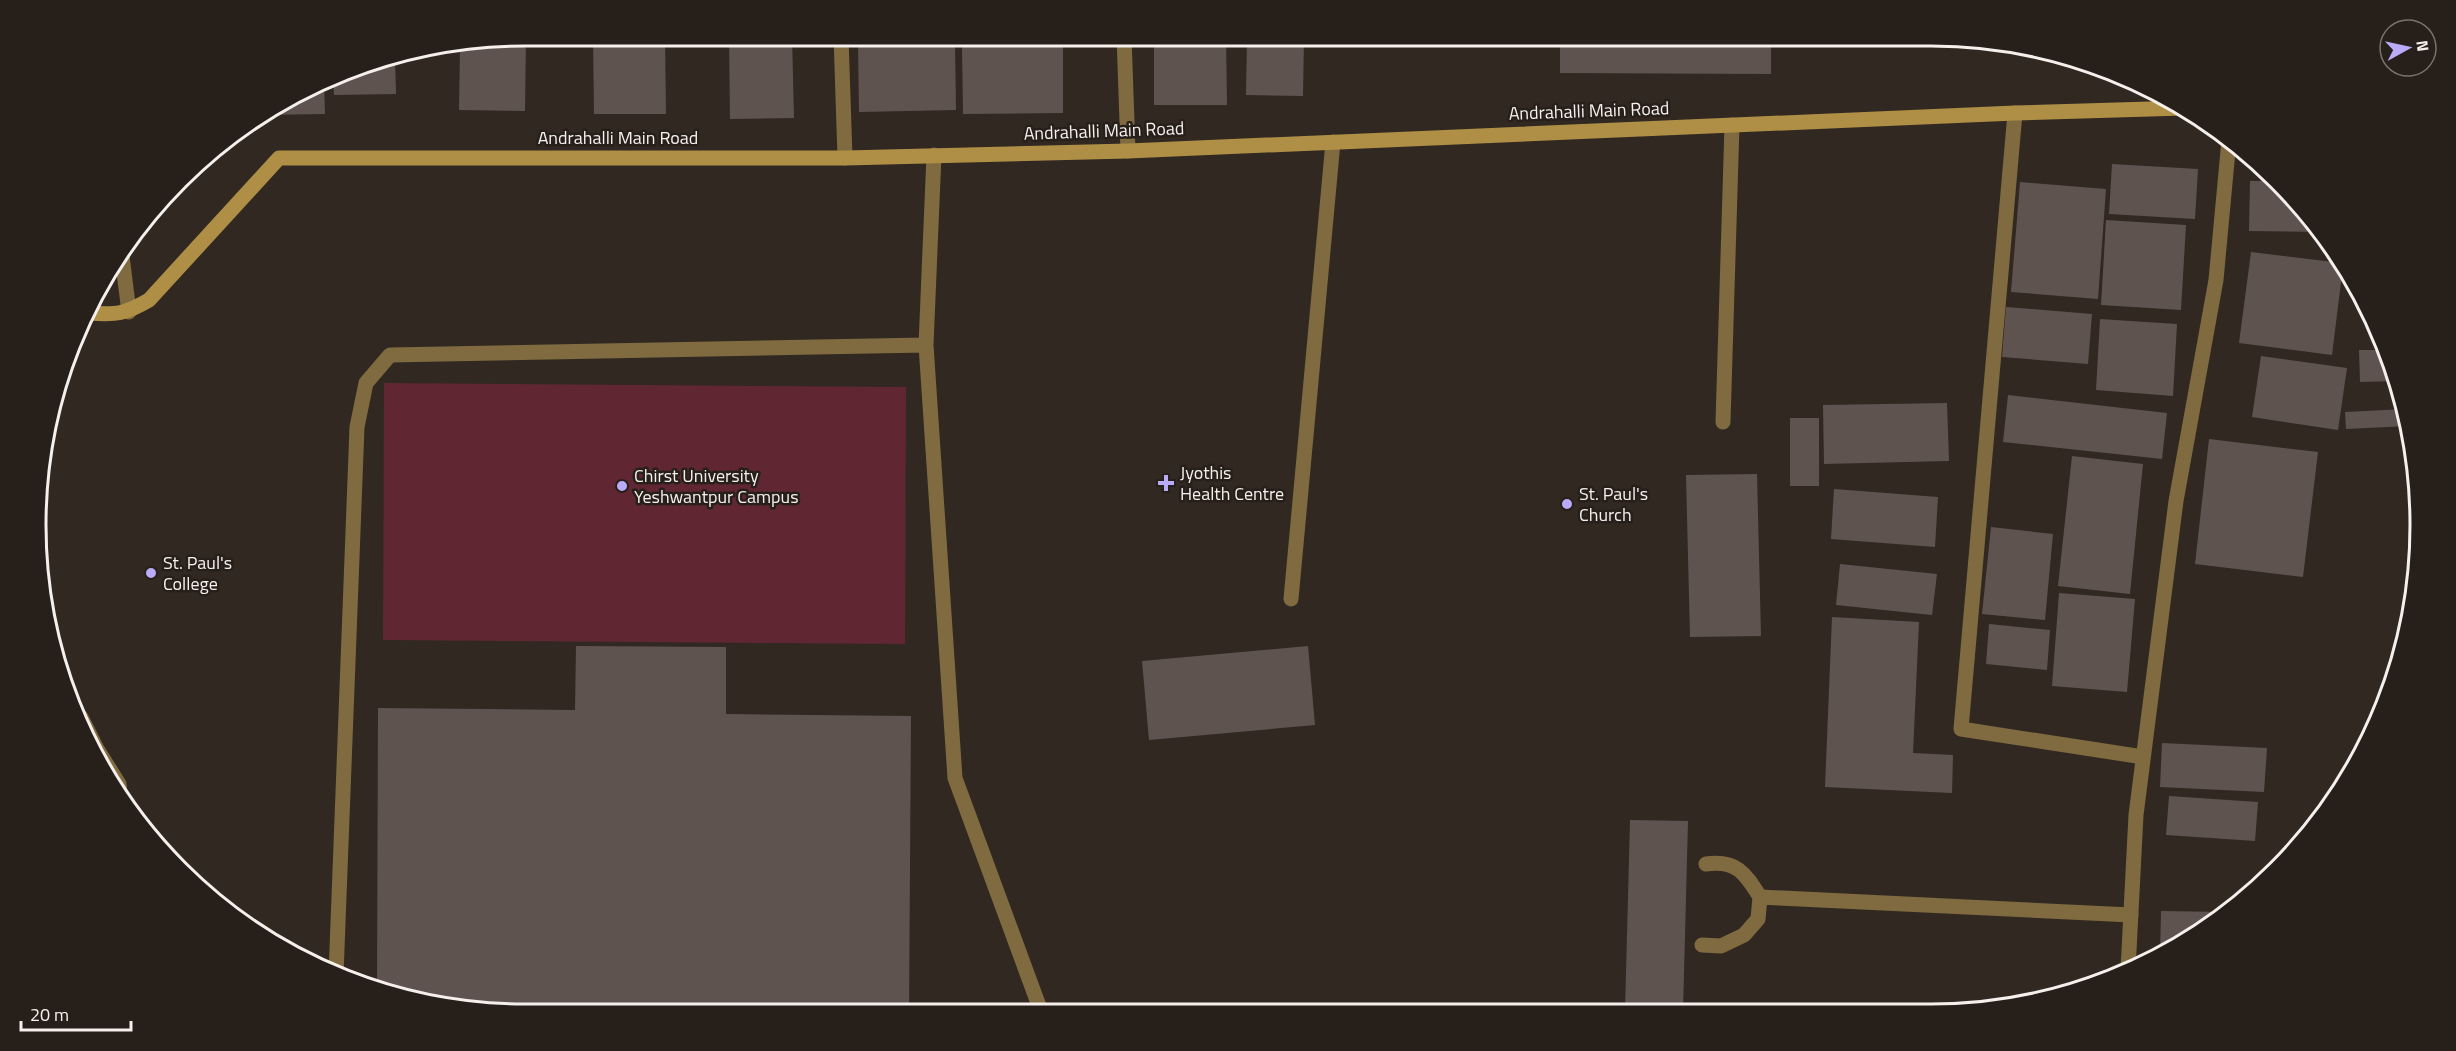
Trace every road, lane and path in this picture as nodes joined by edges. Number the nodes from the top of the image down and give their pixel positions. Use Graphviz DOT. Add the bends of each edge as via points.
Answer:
graph roads {
  1 [pos="841,46"];
  2 [pos="1124,46"];
  3 [pos="2165,109"];
  4 [pos="2015,113"];
  5 [pos="1731,125"];
  6 [pos="1333,142"];
  7 [pos="2228,150"];
  8 [pos="1128,151"];
  9 [pos="934,155"];
  10 [pos="845,158"];
  11 [pos="123,265"];
  12 [pos="129,312"];
  13 [pos="96,314"];
  14 [pos="926,345"];
  15 [pos="1723,422"];
  16 [pos="1291,599"];
  17 [pos="2143,758"];
  18 [pos="1706,864"];
  19 [pos="1760,897"];
  20 [pos="2131,915"];
  21 [pos="1702,945"];
  22 [pos="2128,961"];
  23 [pos="336,965"];
  24 [pos="1038,1004"];
  1 -- 10 [label="street"];
  2 -- 8 [label="street"];
  3 -- 4 [label="main road, Andrahalli Main Road"];
  4 -- 5 [label="main road, Andrahalli Main Road"];
  4 -- 17 [label="street" via="1961,729"];
  5 -- 6 [label="main road, Andrahalli Main Road"];
  5 -- 15 [label="street"];
  6 -- 8 [label="main road, Andrahalli Main Road"];
  6 -- 16 [label="street"];
  7 -- 17 [label="street" via="2216,280 2176,501"];
  8 -- 9 [label="main road, Andrahalli Main Road"];
  9 -- 10 [label="main road, Andrahalli Main Road"];
  9 -- 14 [label="street"];
  10 -- 12 [label="main road, Andrahalli Main Road" via="279,158 149,300"];
  11 -- 12 [label="street"];
  12 -- 13 [label="main road"];
  14 -- 23 [label="street" via="390,355 366,383 357,427"];
  14 -- 24 [label="street" via="955,778"];
  17 -- 20 [label="street"];
  18 -- 19 [label="street" via="1734,865 1747,876"];
  19 -- 20 [label="street"];
  19 -- 21 [label="street" via="1758,919 1744,935 1721,946"];
  20 -- 22 [label="street"];
}
